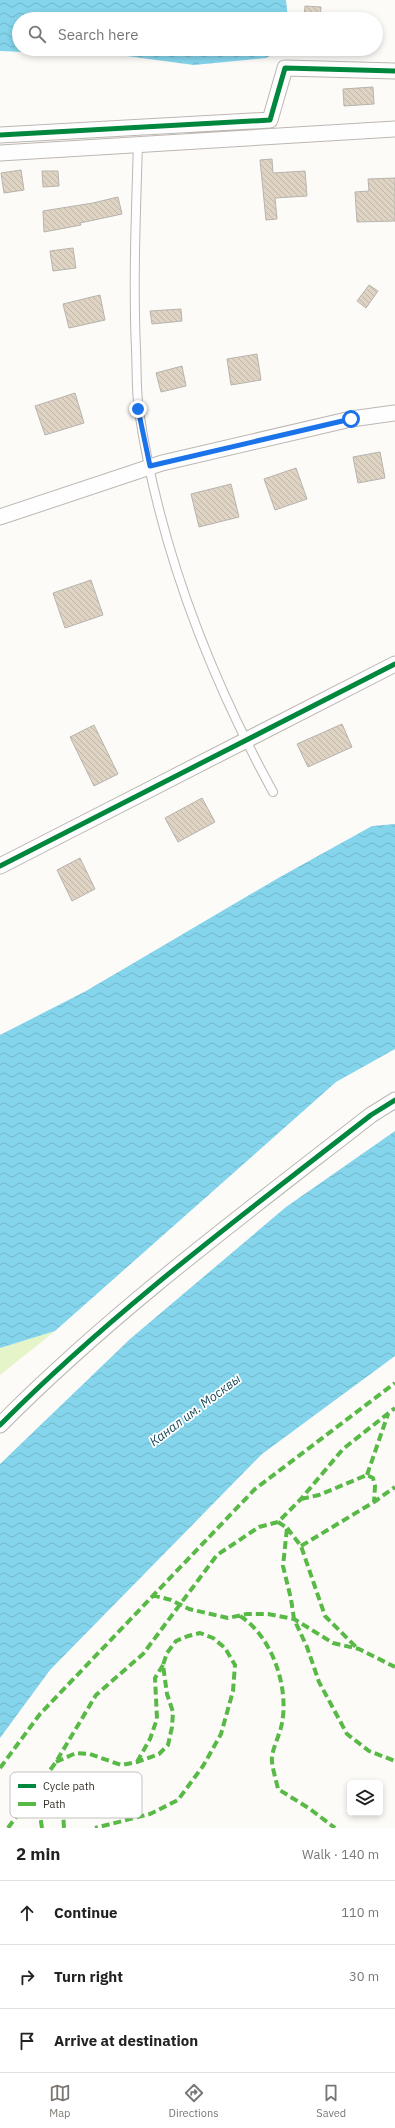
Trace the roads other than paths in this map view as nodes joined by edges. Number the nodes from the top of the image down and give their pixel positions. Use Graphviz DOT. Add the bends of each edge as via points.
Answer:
graph roads {
  1 [pos="395,71"];
  2 [pos="395,128"];
  3 [pos="0,134"];
  4 [pos="138,143"];
  5 [pos="0,154"];
  6 [pos="395,412"];
  7 [pos="150,466"];
  8 [pos="0,517"];
  9 [pos="395,664"];
  10 [pos="245,741"];
  11 [pos="273,792"];
  12 [pos="0,866"];
  13 [pos="395,1100"];
  14 [pos="0,1425"];
  1 -- 3 [label="street" via="285,68 270,120"];
  2 -- 4 [label="street"];
  4 -- 5 [label="street"];
  4 -- 7 [label="lane" via="134,307 138,409"];
  6 -- 7 [label="street" via="351,419"];
  7 -- 8 [label="street"];
  7 -- 10 [label="lane" via="170,554 214,674"];
  9 -- 10 [label="street"];
  10 -- 11 [label="lane"];
  10 -- 12 [label="street"];
  13 -- 14 [label="street" via="371,1115 231,1224 105,1328"];
}
